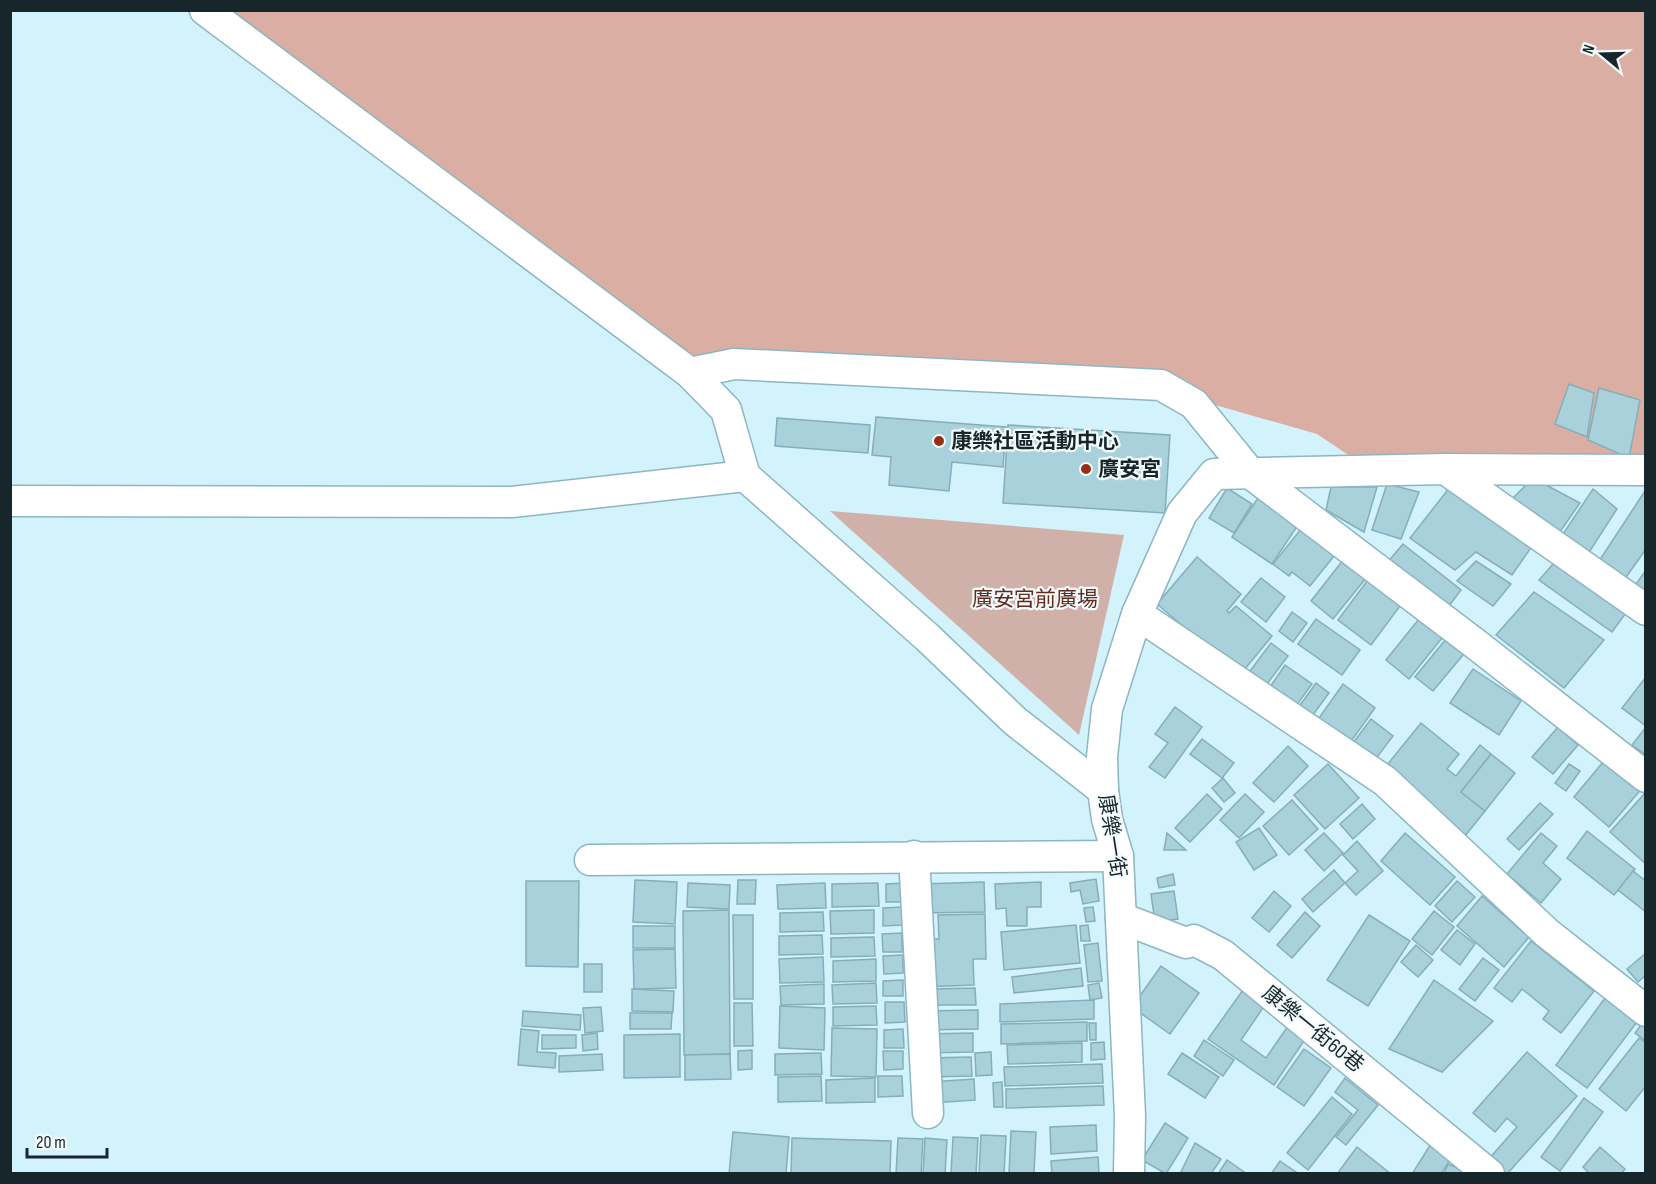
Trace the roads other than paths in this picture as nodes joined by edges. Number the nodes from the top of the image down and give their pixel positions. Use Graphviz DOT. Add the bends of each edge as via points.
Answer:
graph roads {
  1 [pos="205,10"];
  2 [pos="690,373"];
  3 [pos="1445,469"];
  4 [pos="1646,470"];
  5 [pos="1250,473"];
  6 [pos="745,476"];
  7 [pos="10,501"];
  8 [pos="1646,610"];
  9 [pos="1137,614"];
  10 [pos="1646,777"];
  11 [pos="1103,790"];
  12 [pos="914,856"];
  13 [pos="1118,856"];
  14 [pos="590,860"];
  15 [pos="1121,918"];
  16 [pos="1646,1011"];
  17 [pos="928,1113"];
  18 [pos="1129,1173"];
  19 [pos="1489,1173"];
  1 -- 2 [label="street"];
  2 -- 5 [label="street" via="734,364 1161,385 1194,404"];
  2 -- 6 [label="street" via="726,410"];
  3 -- 4 [label="street, 康樂一街"];
  3 -- 5 [label="street, 康樂一街"];
  3 -- 8 [label="street"];
  5 -- 9 [label="street, 康樂一街" via="1214,474 1182,513"];
  5 -- 10 [label="street"];
  6 -- 7 [label="street" via="512,502"];
  6 -- 11 [label="street" via="927,637 1015,721"];
  9 -- 11 [label="street, 康樂一街" via="1107,710"];
  9 -- 16 [label="street" via="1385,781 1547,933"];
  11 -- 13 [label="street, 康樂一街"];
  12 -- 13 [label="street"];
  12 -- 14 [label="street"];
  12 -- 17 [label="street"];
  13 -- 15 [label="street, 康樂一街"];
  15 -- 18 [label="street, 康樂一街"];
  15 -- 19 [label="street, 康樂一街60巷" via="1186,944 1194,940 1223,955"];
}
